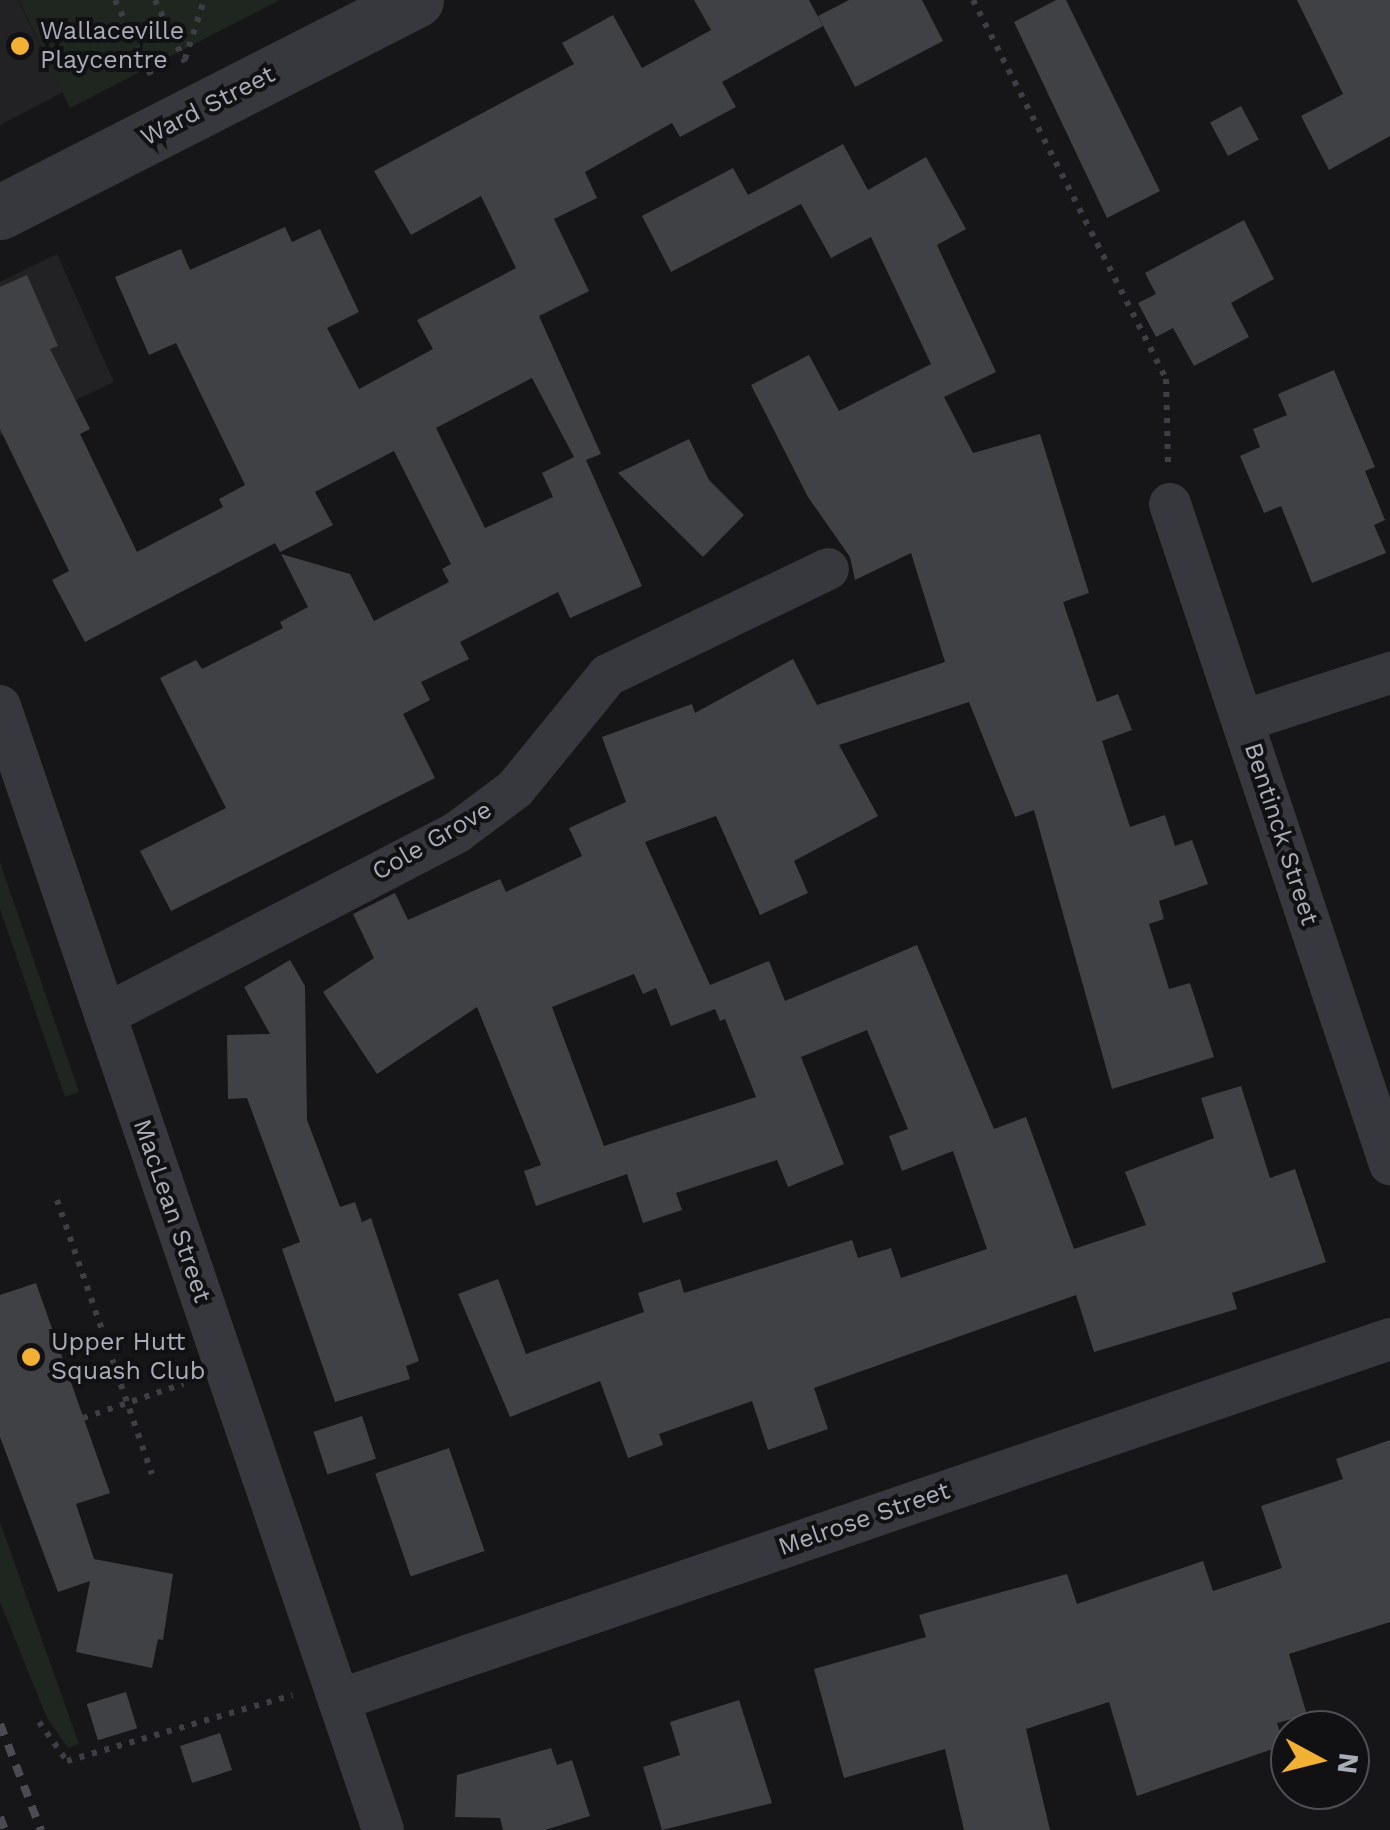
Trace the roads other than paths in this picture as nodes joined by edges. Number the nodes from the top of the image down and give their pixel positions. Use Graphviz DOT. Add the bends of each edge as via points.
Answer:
graph roads {
  1 [pos="416,0"];
  2 [pos="0,212"];
  3 [pos="1170,504"];
  4 [pos="828,568"];
  5 [pos="1390,673"];
  6 [pos="0,706"];
  7 [pos="1243,721"];
  8 [pos="106,1015"];
  9 [pos="1390,1164"];
  10 [pos="1390,1339"];
  11 [pos="339,1700"];
  12 [pos="383,1830"];
  1 -- 2 [label="street, Ward Street" via="196,83"];
  3 -- 7 [label="street, Bentinck Street"];
  4 -- 8 [label="street, Cole Grove" via="608,675 515,789 456,833"];
  5 -- 7 [label="street"];
  6 -- 8 [label="street, MacLean Street"];
  7 -- 9 [label="street, Bentinck Street"];
  8 -- 11 [label="street, MacLean Street"];
  10 -- 11 [label="street, Melrose Street"];
  11 -- 12 [label="street, MacLean Street"];
}
